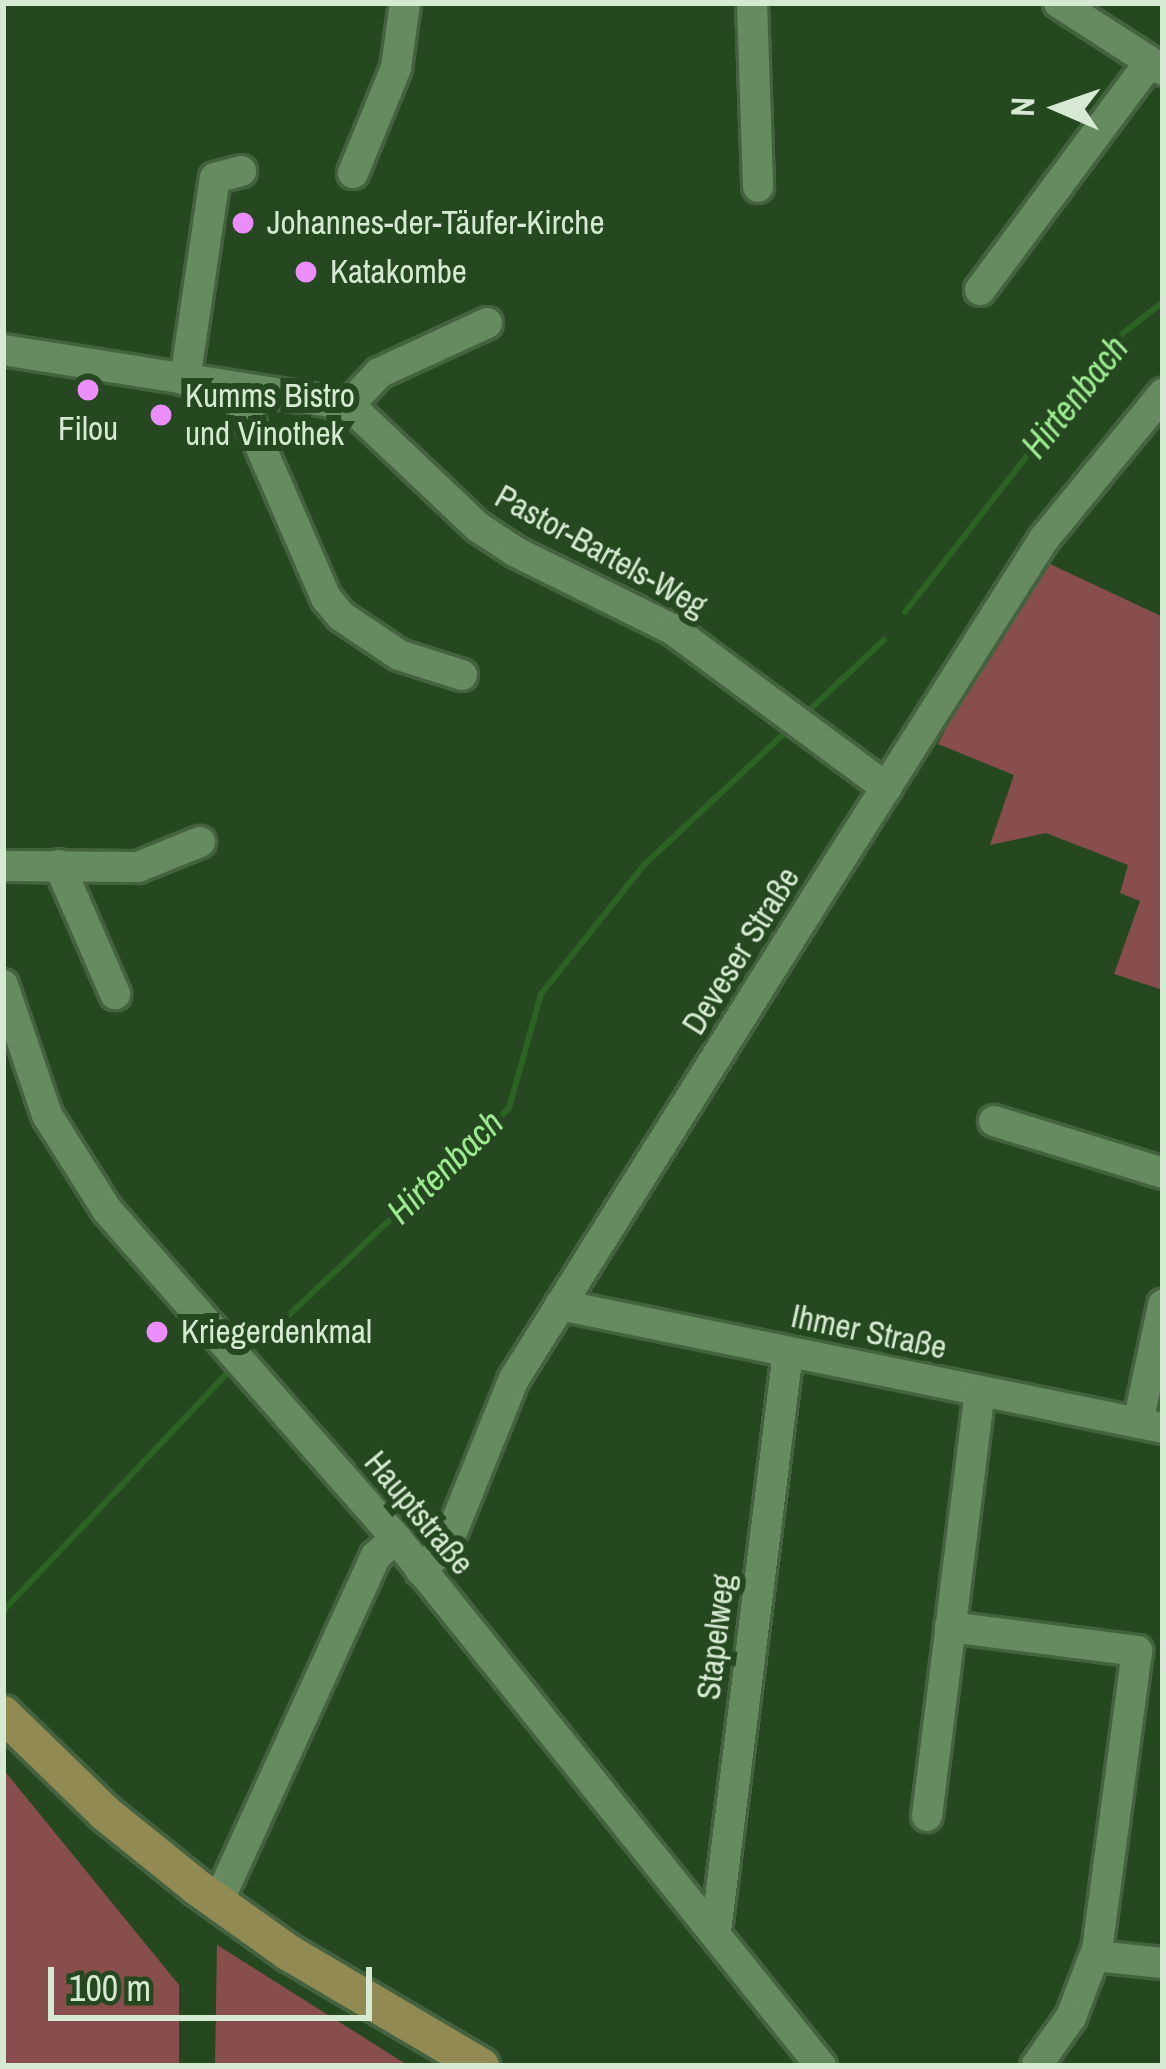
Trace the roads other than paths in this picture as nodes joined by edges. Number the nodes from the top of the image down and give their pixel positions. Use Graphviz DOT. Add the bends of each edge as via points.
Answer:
graph roads {
  1 [pos="405,3"];
  2 [pos="752,3"];
  3 [pos="1063,4"];
  4 [pos="1157,66"];
  5 [pos="241,170"];
  6 [pos="353,173"];
  7 [pos="758,187"];
  8 [pos="980,290"];
  9 [pos="487,323"];
  10 [pos="3,350"];
  11 [pos="185,380"];
  12 [pos="236,390"];
  13 [pos="1163,394"];
  14 [pos="349,405"];
  15 [pos="462,675"];
  16 [pos="887,788"];
  17 [pos="200,842"];
  18 [pos="59,865"];
  19 [pos="3,866"];
  20 [pos="3,985"];
  21 [pos="116,994"];
  22 [pos="994,1121"];
  23 [pos="1163,1173"];
  24 [pos="560,1305"];
  25 [pos="1163,1305"];
  26 [pos="788,1352"];
  27 [pos="980,1392"];
  28 [pos="1151,1425"];
  29 [pos="396,1538"];
  30 [pos="422,1571"];
  31 [pos="950,1627"];
  32 [pos="3,1714"];
  33 [pos="927,1816"];
  34 [pos="218,1902"];
  35 [pos="716,1931"];
  36 [pos="1095,1956"];
  37 [pos="1163,1964"];
  38 [pos="481,2066"];
  39 [pos="821,2066"];
  40 [pos="1036,2066"];
  1 -- 6 [label="street" via="396,68"];
  2 -- 7 [label="street"];
  3 -- 4 [label="street"];
  4 -- 8 [label="street"];
  5 -- 11 [label="street" via="215,178"];
  9 -- 14 [label="street" via="379,373"];
  10 -- 11 [label="street"];
  11 -- 12 [label="street"];
  12 -- 14 [label="street"];
  12 -- 15 [label="street" via="340,616 399,655"];
  13 -- 16 [label="street, Deveser Straße" via="1051,529"];
  14 -- 16 [label="street, Pastor-Bartels-Weg" via="478,527 637,608"];
  16 -- 24 [label="street, Deveser Straße"];
  17 -- 18 [label="street" via="138,867"];
  18 -- 19 [label="street"];
  18 -- 21 [label="street"];
  20 -- 29 [label="street, Hauptstraße" via="47,1114 107,1210"];
  22 -- 23 [label="street"];
  24 -- 26 [label="street, Ihmer Straße"];
  24 -- 30 [label="street, Deveser Straße" via="514,1379 448,1542"];
  25 -- 28 [label="street"];
  26 -- 27 [label="street, Ihmer Straße"];
  26 -- 35 [label="street, Stapelweg"];
  27 -- 28 [label="street, Ihmer Straße"];
  27 -- 31 [label="street"];
  29 -- 30 [label="street, Hauptstraße"];
  29 -- 34 [label="street" via="376,1556"];
  30 -- 35 [label="street, Hauptstraße"];
  31 -- 33 [label="street"];
  31 -- 36 [label="street" via="1137,1651"];
  32 -- 34 [label="main road" via="105,1813"];
  34 -- 38 [label="main road"];
  35 -- 39 [label="street, Hauptstraße"];
  36 -- 37 [label="street"];
  36 -- 40 [label="street" via="1071,2017"];
}
